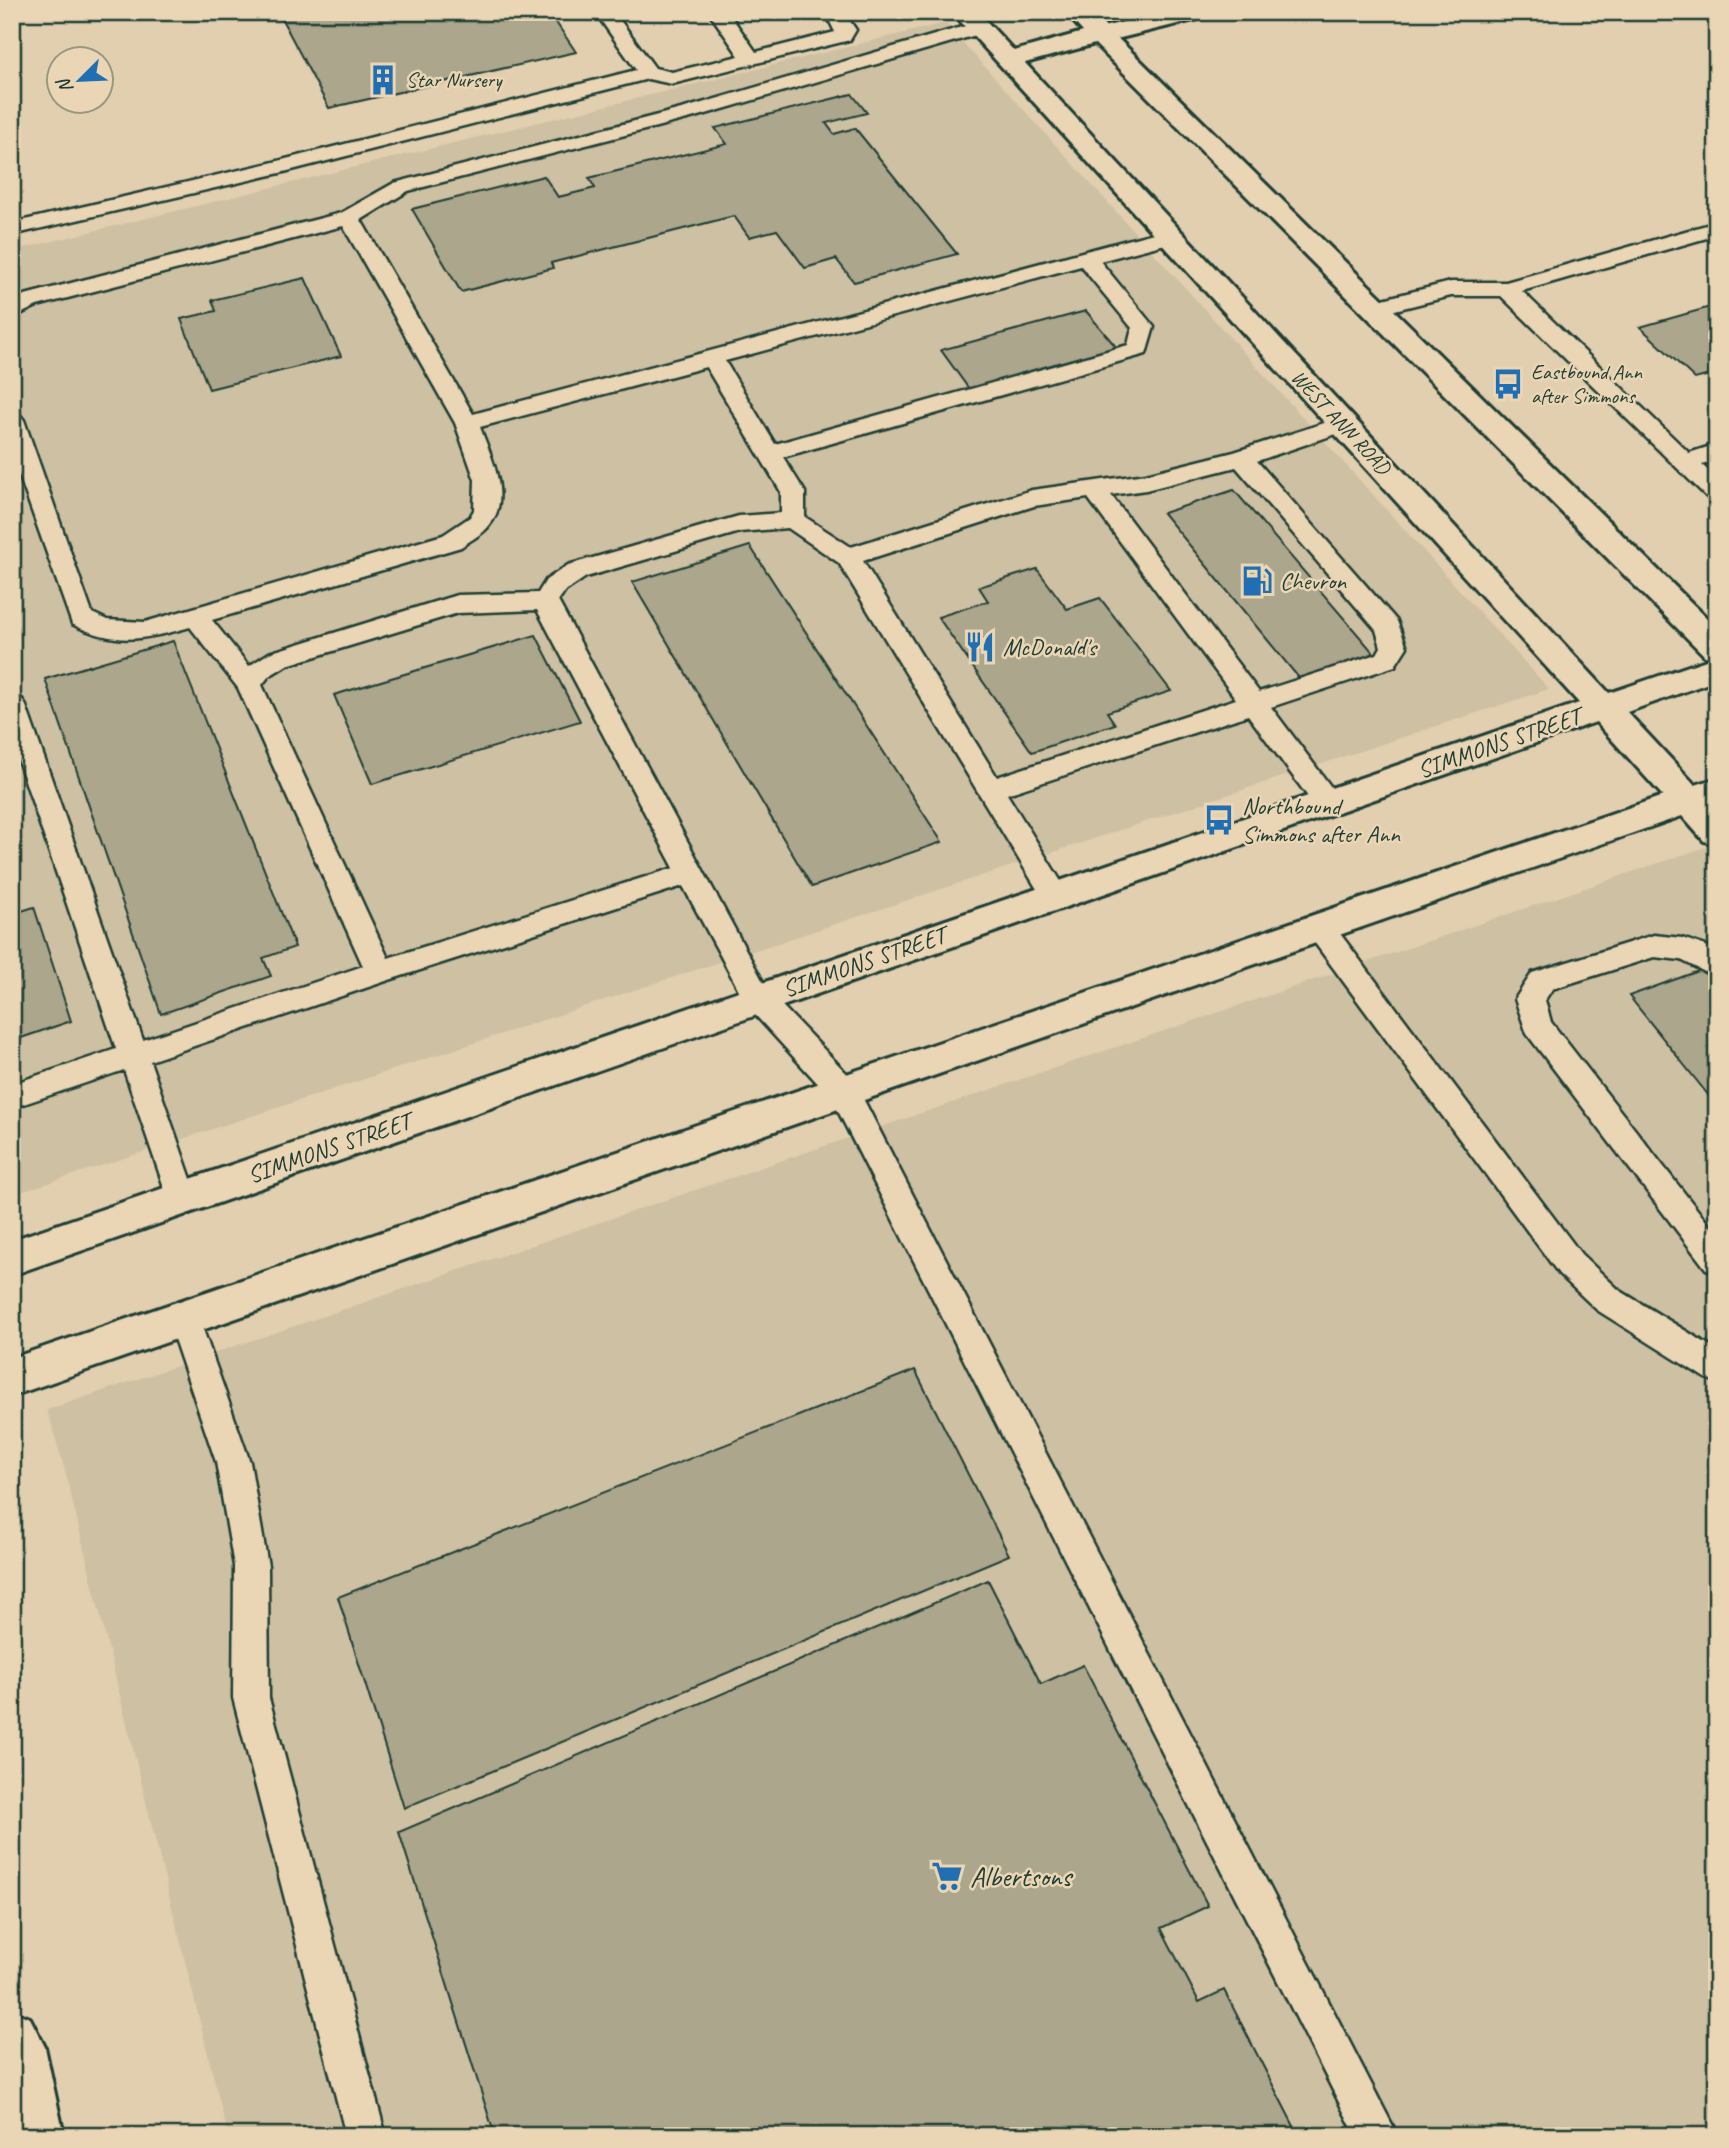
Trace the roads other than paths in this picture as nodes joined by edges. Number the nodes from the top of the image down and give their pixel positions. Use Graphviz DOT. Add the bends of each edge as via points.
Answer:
graph roads {
  1 [pos="604,12"];
  2 [pos="718,12"];
  3 [pos="834,12"];
  4 [pos="1077,12"];
  5 [pos="1196,12"];
  6 [pos="971,20"];
  7 [pos="1100,35"];
  8 [pos="751,59"];
  9 [pos="1009,60"];
  10 [pos="648,73"];
  11 [pos="349,218"];
  12 [pos="1717,228"];
  13 [pos="12,229"];
  14 [pos="1169,236"];
  15 [pos="1086,258"];
  16 [pos="1507,289"];
  17 [pos="1375,308"];
  18 [pos="12,311"];
  19 [pos="712,358"];
  20 [pos="12,420"];
  21 [pos="467,423"];
  22 [pos="1343,424"];
  23 [pos="1717,452"];
  24 [pos="769,453"];
  25 [pos="1241,458"];
  26 [pos="1685,462"];
  27 [pos="1094,489"];
  28 [pos="1717,493"];
  29 [pos="793,520"];
  30 [pos="848,556"];
  31 [pos="545,601"];
  32 [pos="195,616"];
  33 [pos="1717,648"];
  34 [pos="1717,668"];
  35 [pos="249,684"];
  36 [pos="1253,703"];
  37 [pos="13,706"];
  38 [pos="1602,708"];
  39 [pos="991,789"];
  40 [pos="1702,796"];
  41 [pos="1327,802"];
  42 [pos="1717,832"];
  43 [pos="690,873"];
  44 [pos="1056,896"];
  45 [pos="1319,927"];
  46 [pos="1717,967"];
  47 [pos="380,972"];
  48 [pos="758,999"];
  49 [pos="134,1056"];
  50 [pos="843,1090"];
  51 [pos="12,1096"];
  52 [pos="183,1199"];
  53 [pos="12,1258"];
  54 [pos="1717,1259"];
  55 [pos="183,1318"];
  56 [pos="1717,1368"];
  57 [pos="12,1377"];
  58 [pos="12,2036"];
  59 [pos="38,2136"];
  60 [pos="366,2136"];
  61 [pos="1378,2136"];
  1 -- 10 [label="lane"];
  2 -- 8 [label="lane"];
  3 -- 8 [label="lane" via="846,30 843,36"];
  4 -- 7 [label="main road"];
  5 -- 7 [label="main road"];
  6 -- 9 [label="main road, WEST ANN ROAD"];
  6 -- 11 [label="lane" via="864,64 401,187"];
  7 -- 9 [label="main road"];
  7 -- 17 [label="main road"];
  8 -- 10 [label="lane" via="672,78"];
  9 -- 14 [label="main road, WEST ANN ROAD"];
  10 -- 13 [label="lane" via="280,167"];
  11 -- 18 [label="lane" via="29,301"];
  11 -- 21 [label="lane"];
  12 -- 16 [label="lane"];
  14 -- 15 [label="lane"];
  14 -- 22 [label="main road, WEST ANN ROAD"];
  15 -- 19 [label="lane"];
  15 -- 24 [label="lane" via="1143,327 1138,349"];
  16 -- 17 [label="lane" via="1451,289"];
  16 -- 26 [label="lane"];
  17 -- 33 [label="main road"];
  19 -- 21 [label="lane"];
  19 -- 24 [label="lane"];
  20 -- 32 [label="lane" via="81,618 103,629 145,631"];
  21 -- 32 [label="lane" via="487,481 486,510 479,522 452,541"];
  22 -- 25 [label="lane"];
  22 -- 38 [label="main road, WEST ANN ROAD"];
  23 -- 26 [label="lane"];
  24 -- 29 [label="lane" via="793,492"];
  25 -- 27 [label="lane" via="1146,482"];
  25 -- 36 [label="lane" via="1388,626 1394,647 1386,660"];
  26 -- 28 [label="lane"];
  27 -- 30 [label="lane" via="1032,498"];
  27 -- 36 [label="lane"];
  29 -- 30 [label="lane"];
  29 -- 31 [label="lane" via="739,524 577,570 555,586"];
  30 -- 39 [label="lane"];
  31 -- 35 [label="lane" via="457,604 278,659"];
  31 -- 43 [label="lane"];
  32 -- 35 [label="lane"];
  34 -- 38 [label="main road, SIMMONS STREET"];
  35 -- 47 [label="lane"];
  36 -- 39 [label="lane"];
  36 -- 41 [label="lane"];
  37 -- 49 [label="lane"];
  38 -- 40 [label="main road, WEST ANN ROAD"];
  38 -- 41 [label="main road, SIMMONS STREET"];
  39 -- 44 [label="lane"];
  40 -- 42 [label="main road, WEST ANN ROAD"];
  40 -- 45 [label="main road"];
  41 -- 44 [label="main road, SIMMONS STREET"];
  43 -- 47 [label="lane"];
  43 -- 48 [label="lane"];
  44 -- 48 [label="main road, SIMMONS STREET"];
  45 -- 50 [label="main road"];
  45 -- 56 [label="lane" via="1570,1264 1608,1300"];
  46 -- 54 [label="lane" via="1682,948 1654,946 1542,981 1530,999 1537,1026"];
  47 -- 49 [label="lane"];
  48 -- 50 [label="lane"];
  48 -- 52 [label="main road, SIMMONS STREET"];
  49 -- 51 [label="lane"];
  49 -- 52 [label="lane"];
  50 -- 55 [label="main road"];
  50 -- 61 [label="lane"];
  52 -- 53 [label="main road, SIMMONS STREET"];
  55 -- 57 [label="main road"];
  55 -- 60 [label="lane" via="233,1462 251,1566 251,1698"];
  58 -- 59 [label="main road" via="20,2047"];
}
